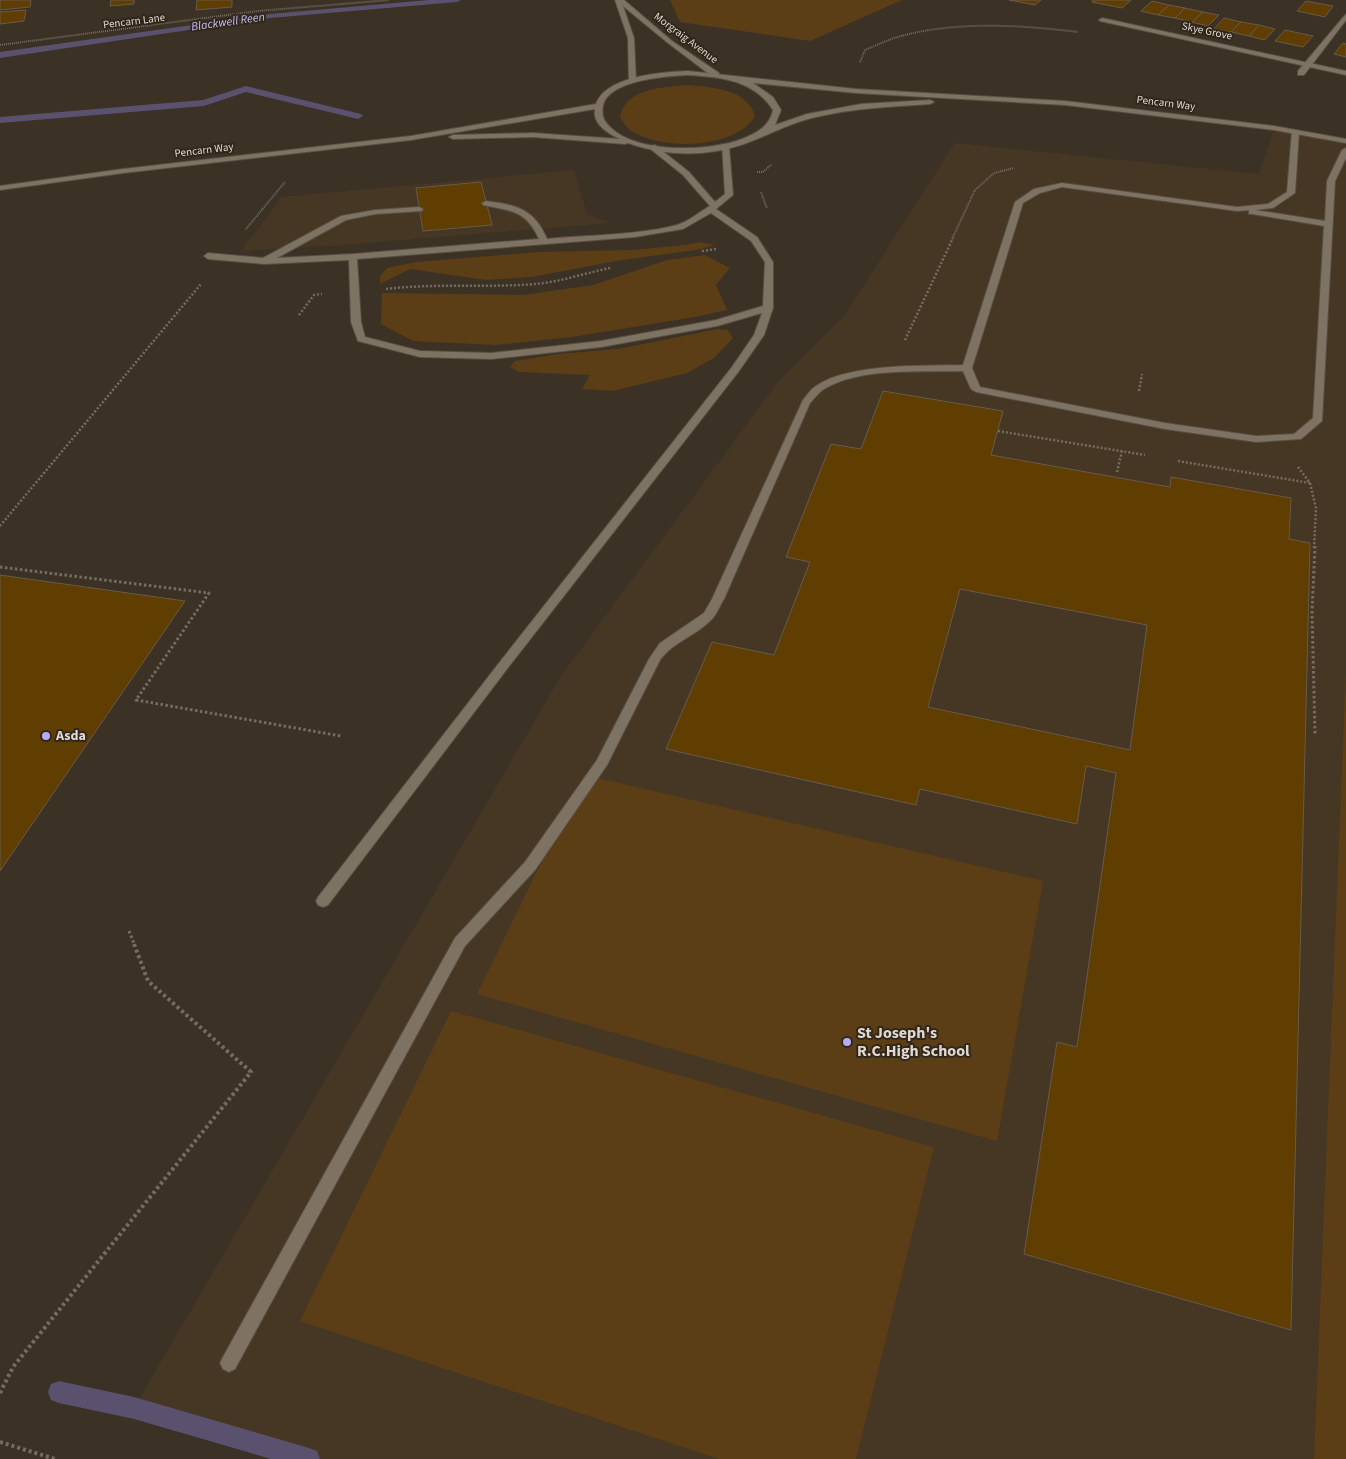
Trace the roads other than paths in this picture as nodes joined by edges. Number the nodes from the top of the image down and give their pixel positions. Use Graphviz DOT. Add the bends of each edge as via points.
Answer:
graph roads {
  1 [pos="619,0"];
  2 [pos="1346,16"];
  3 [pos="1102,20"];
  4 [pos="1308,64"];
  5 [pos="1301,73"];
  6 [pos="1346,73"];
  7 [pos="716,75"];
  8 [pos="738,79"];
  9 [pos="632,81"];
  10 [pos="983,99"];
  11 [pos="598,106"];
  12 [pos="1295,132"];
  13 [pos="762,133"];
  14 [pos="411,138"];
  15 [pos="1346,141"];
  16 [pos="633,142"];
  17 [pos="725,146"];
  18 [pos="652,147"];
  19 [pos="1346,150"];
  20 [pos="0,188"];
  21 [pos="486,203"];
  22 [pos="712,207"];
  23 [pos="419,208"];
  24 [pos="1237,210"];
  25 [pos="1329,224"];
  26 [pos="544,241"];
  27 [pos="208,256"];
  28 [pos="353,257"];
  29 [pos="264,261"];
  30 [pos="768,308"];
  31 [pos="967,368"];
  32 [pos="323,900"];
  33 [pos="229,1363"];
  1 -- 7 [label="street, Morgraig Avenue"];
  1 -- 9 [label="street, Morgraig Avenue" via="631,38"];
  2 -- 4 [label="street"];
  3 -- 4 [label="street, Skye Grove"];
  4 -- 5 [label="street"];
  4 -- 6 [label="street, Skye Grove"];
  7 -- 8 [label="street"];
  7 -- 9 [label="street" via="668,74"];
  8 -- 10 [label="street, Pencarn Way"];
  8 -- 13 [label="street" via="772,98 777,110 774,122"];
  9 -- 11 [label="street" via="610,92"];
  10 -- 12 [label="street, Pencarn Way" via="1132,110"];
  10 -- 13 [label="street, Pencarn Way" via="861,106 810,116"];
  11 -- 14 [label="street, Pencarn Way"];
  11 -- 16 [label="street" via="598,116 604,126"];
  12 -- 15 [label="street, Pencarn Way"];
  12 -- 24 [label="street" via="1291,193 1270,206"];
  13 -- 17 [label="street, Pencarn Way"];
  14 -- 16 [label="street, Pencarn Way" via="533,135"];
  14 -- 20 [label="street, Pencarn Way"];
  16 -- 18 [label="street"];
  17 -- 18 [label="street, Pencarn Way" via="702,150"];
  17 -- 22 [label="street" via="729,195"];
  18 -- 22 [label="street" via="699,187"];
  19 -- 25 [label="street" via="1331,181"];
  21 -- 26 [label="street" via="523,211 539,229"];
  22 -- 26 [label="street" via="680,227"];
  22 -- 30 [label="street" via="754,240 769,262"];
  23 -- 29 [label="street" via="344,218"];
  24 -- 25 [label="street"];
  24 -- 31 [label="street" via="1062,185 1037,191 1019,202"];
  25 -- 31 [label="street" via="1318,419 1297,436 1256,439 1165,426 976,389"];
  26 -- 28 [label="street"];
  27 -- 29 [label="street"];
  28 -- 29 [label="street"];
  28 -- 30 [label="street" via="356,322 361,340 420,354 491,356 601,344 717,323"];
  30 -- 32 [label="street" via="759,335 736,369"];
  31 -- 33 [label="street" via="891,370 852,376 819,388 806,402 708,616 664,646 597,770 530,866 460,942"];
}
